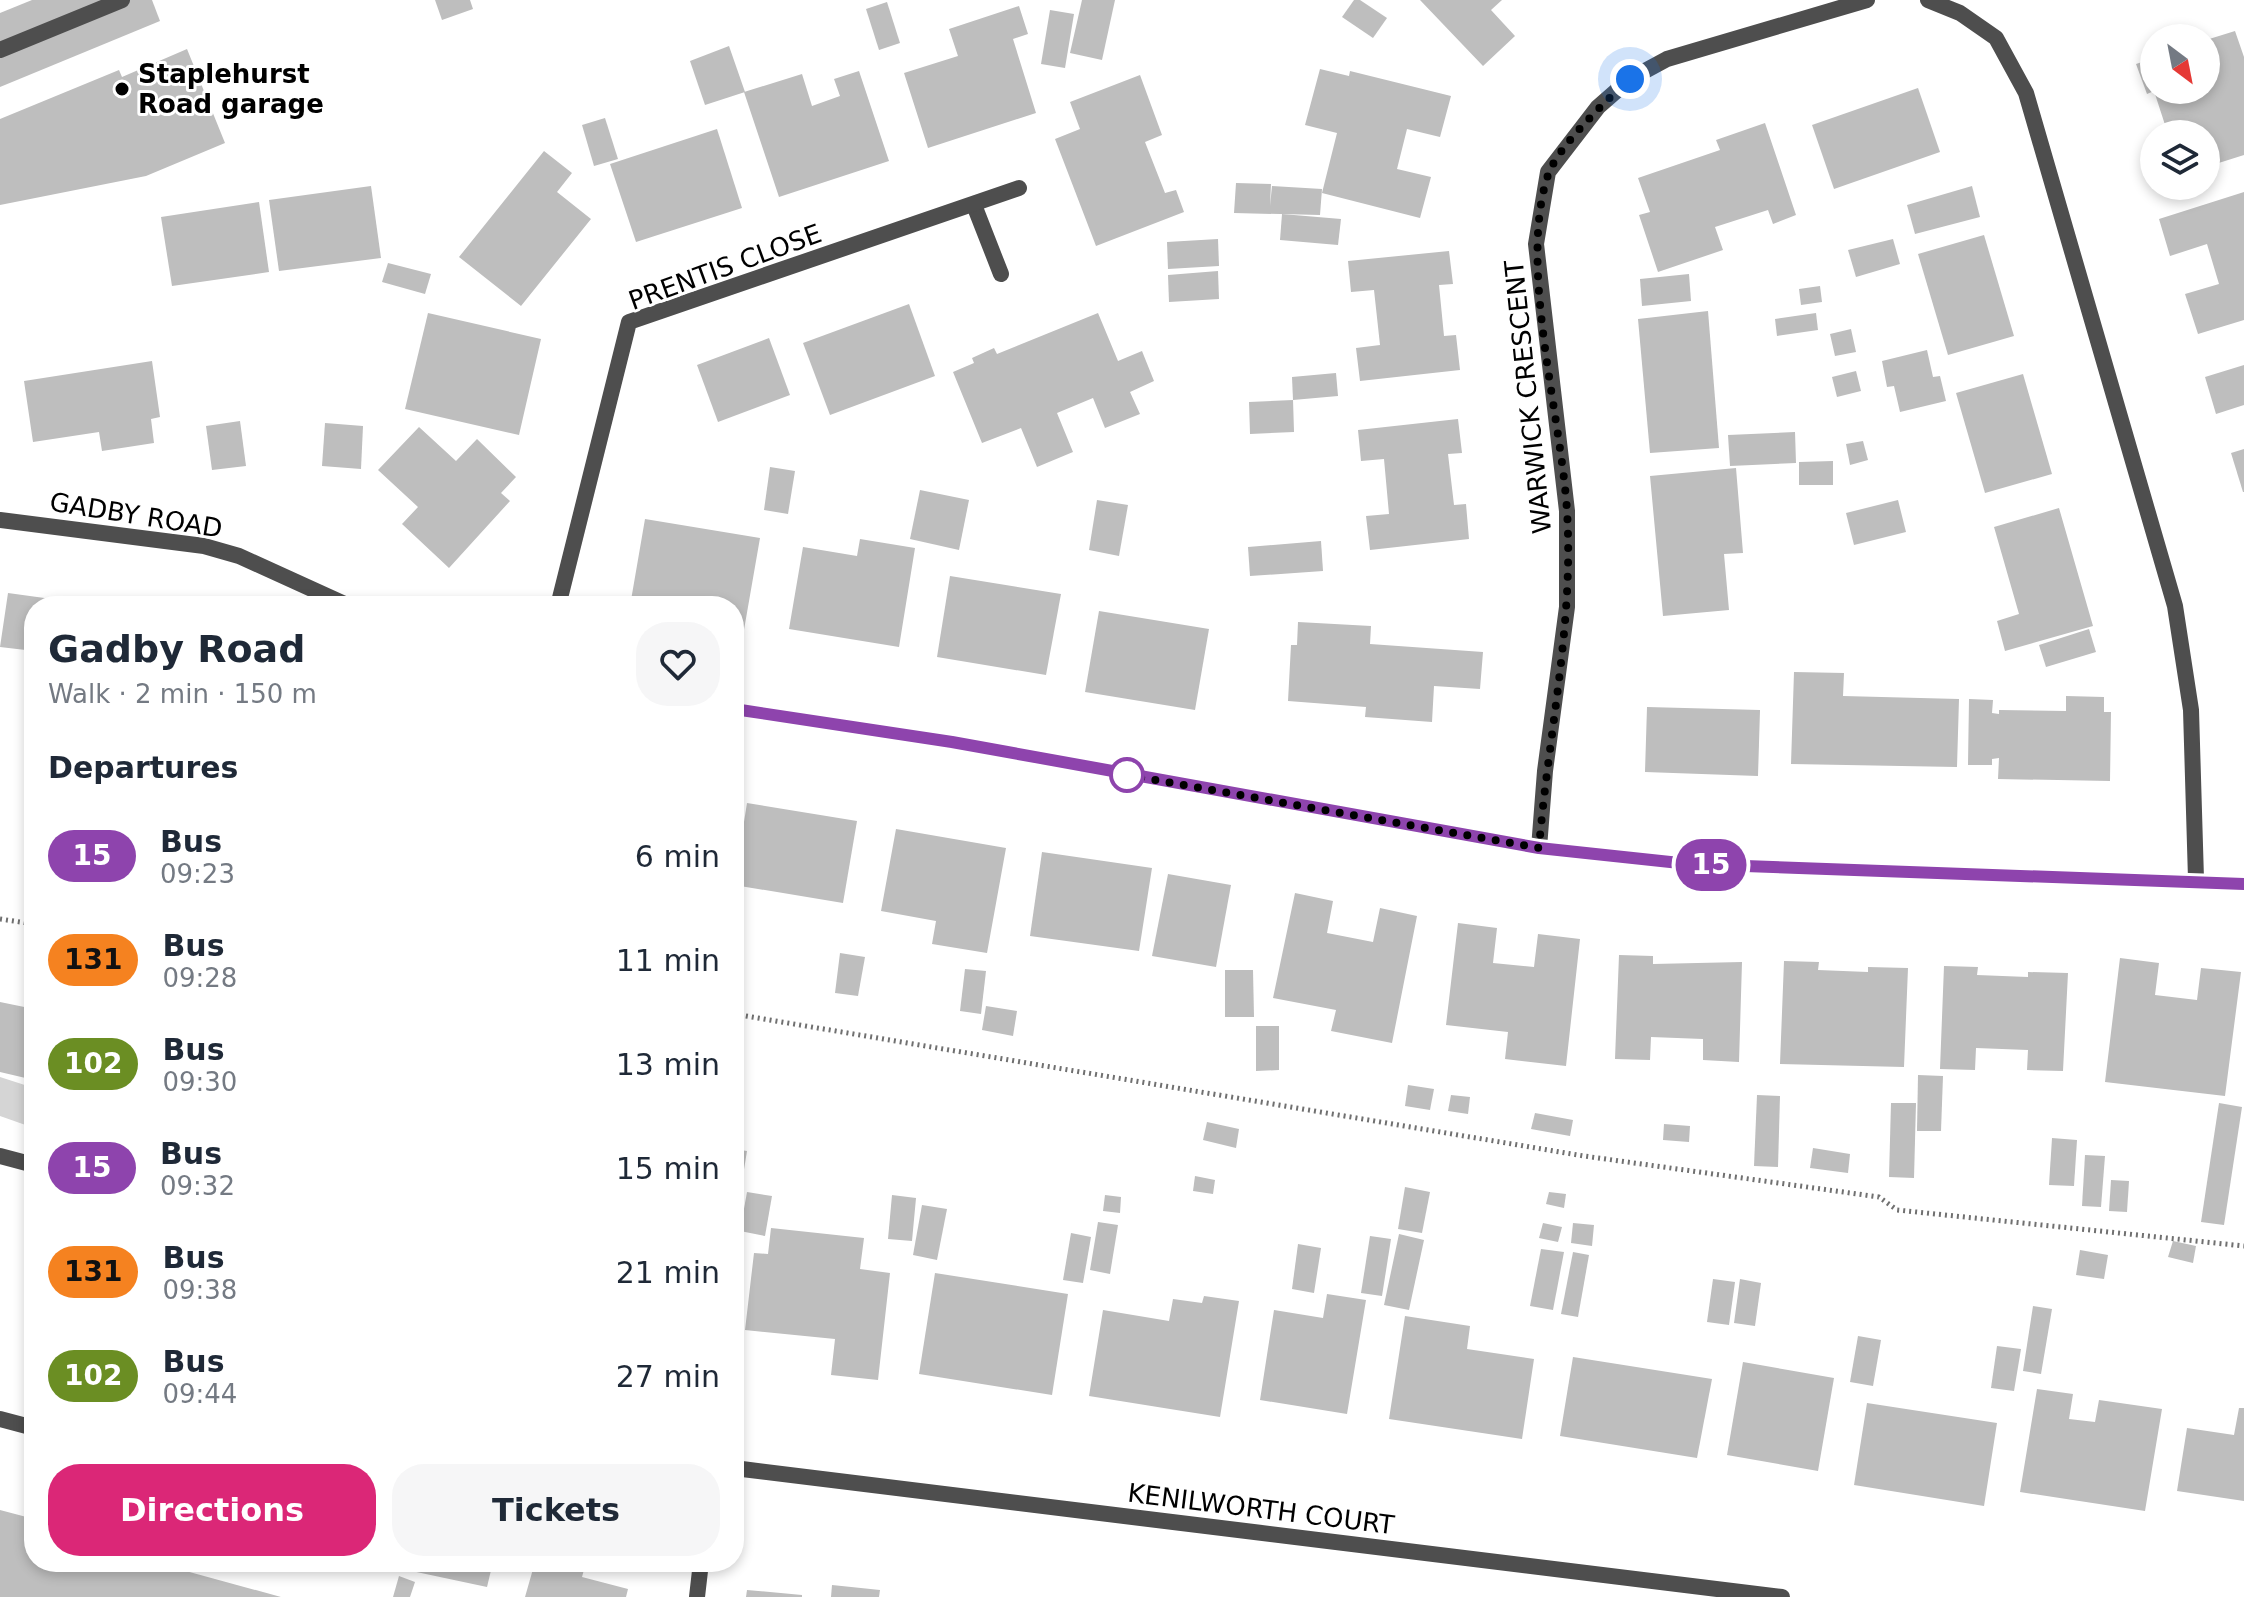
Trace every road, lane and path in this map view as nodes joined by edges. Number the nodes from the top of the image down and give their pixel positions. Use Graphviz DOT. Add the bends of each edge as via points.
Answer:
graph roads {
  1 [pos="122,0"];
  2 [pos="1867,0"];
  3 [pos="1928,0"];
  4 [pos="0,50"];
  5 [pos="1019,188"];
  6 [pos="974,205"];
  7 [pos="1001,274"];
  8 [pos="0,520"];
  9 [pos="327,596"];
  10 [pos="560,596"];
  11 [pos="744,711"];
  12 [pos="1539,848"];
  13 [pos="2196,879"];
  14 [pos="2244,884"];
  15 [pos="0,919"];
  16 [pos="24,923"];
  17 [pos="744,1016"];
  18 [pos="0,1156"];
  19 [pos="24,1162"];
  20 [pos="2244,1246"];
  21 [pos="0,1419"];
  22 [pos="24,1425"];
  23 [pos="744,1469"];
  24 [pos="700,1572"];
  25 [pos="697,1597"];
  26 [pos="1782,1597"];
  1 -- 4 [label="street"];
  2 -- 12 [label="street, WARWICK CRESCENT" via="1667,59 1630,79 1598,107 1548,172 1536,244 1567,511 1567,607"];
  3 -- 13 [label="street" via="1960,13 1996,38 2026,93 2175,606 2191,710"];
  5 -- 6 [label="street, PRENTIS CLOSE"];
  6 -- 7 [label="street"];
  6 -- 10 [label="street, PRENTIS CLOSE" via="629,322"];
  8 -- 9 [label="street, GADBY ROAD" via="204,546"];
  11 -- 12 [label="street" via="952,742"];
  12 -- 13 [label="street" via="1689,864"];
  13 -- 14 [label="street"];
  15 -- 16 [label="path"];
  17 -- 20 [label="path" via="1584,1156 1879,1197 1897,1210"];
  18 -- 19 [label="street"];
  21 -- 22 [label="street"];
  23 -- 26 [label="street, KENILWORTH COURT"];
  24 -- 25 [label="street"];
}
